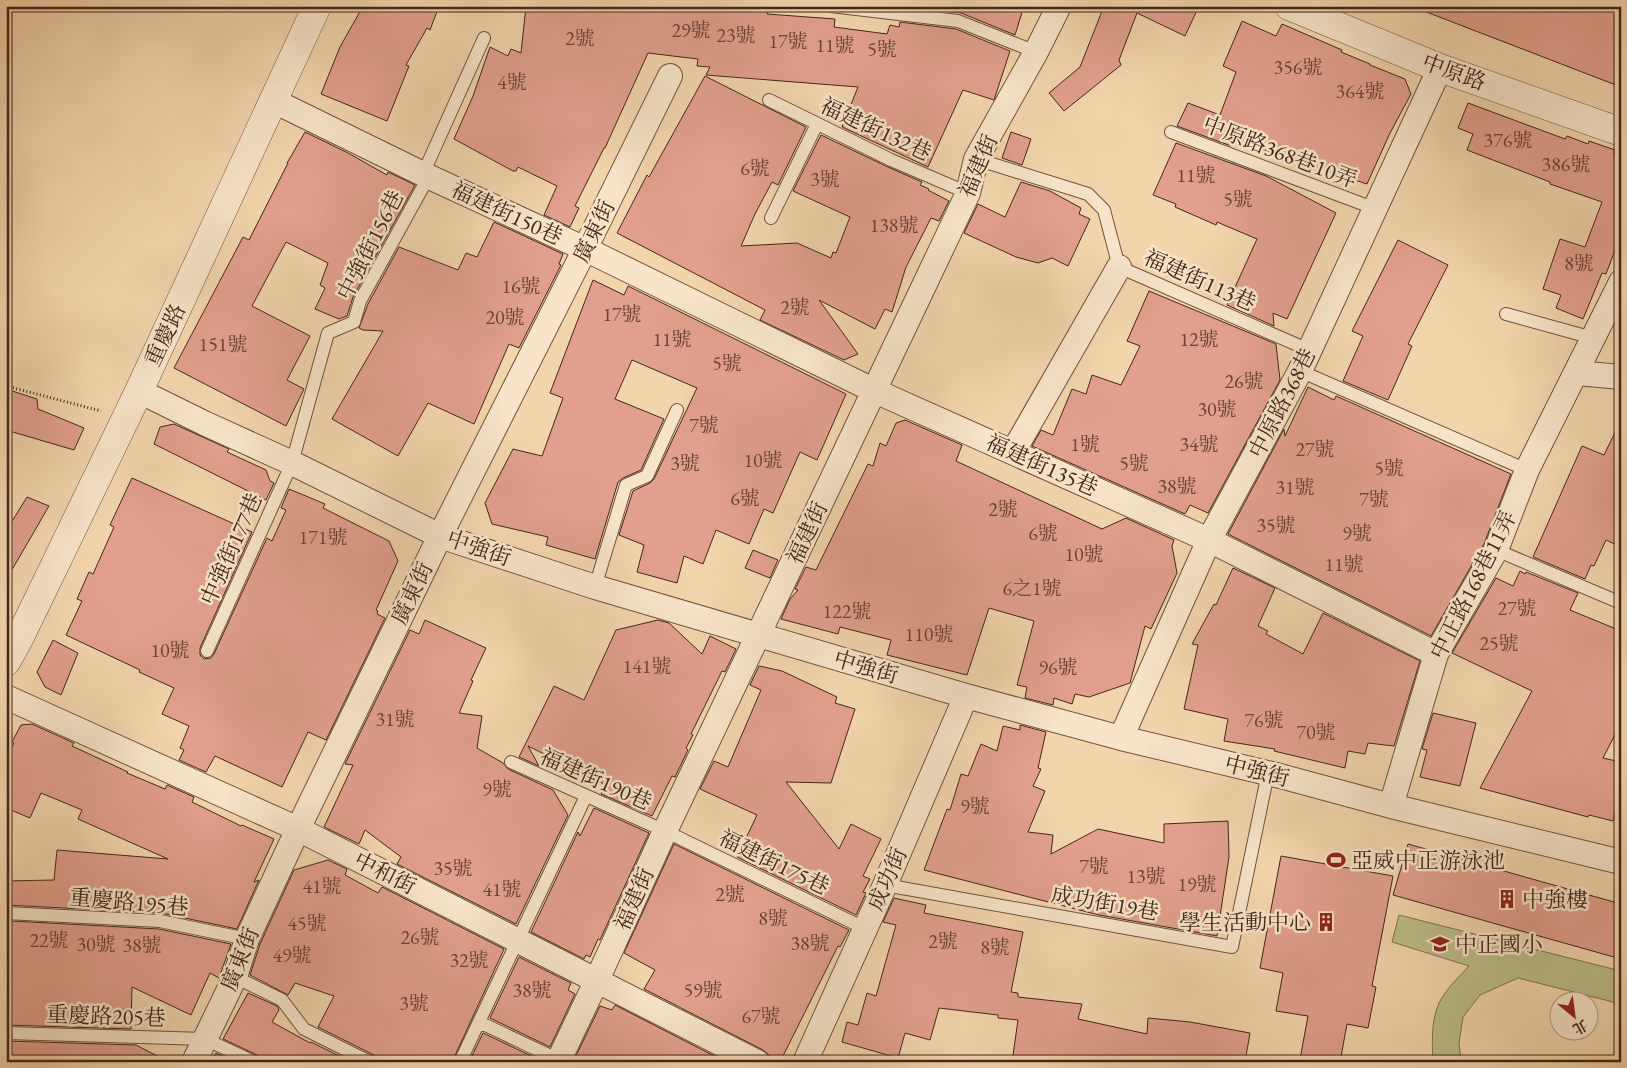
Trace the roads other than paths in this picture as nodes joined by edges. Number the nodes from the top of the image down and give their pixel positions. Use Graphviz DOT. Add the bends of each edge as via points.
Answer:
graph roads {
  1 [pos="317,6"];
  2 [pos="831,6"];
  3 [pos="1059,6"];
  4 [pos="1289,6"];
  5 [pos="484,38"];
  6 [pos="1036,52"];
  7 [pos="1440,68"];
  8 [pos="670,76"];
  9 [pos="769,100"];
  10 [pos="274,101"];
  11 [pos="817,124"];
  12 [pos="1171,132"];
  13 [pos="1621,132"];
  14 [pos="976,159"];
  15 [pos="426,175"];
  16 [pos="968,193"];
  17 [pos="1376,209"];
  18 [pos="771,218"];
  19 [pos="585,249"];
  20 [pos="1120,267"];
  21 [pos="1621,282"];
  22 [pos="1506,314"];
  23 [pos="1593,338"];
  24 [pos="1305,360"];
  25 [pos="1576,373"];
  26 [pos="1621,377"];
  27 [pos="875,390"];
  28 [pos="139,391"];
  29 [pos="677,410"];
  30 [pos="1012,452"];
  31 [pos="292,463"];
  32 [pos="1527,470"];
  33 [pos="440,536"];
  34 [pos="1209,540"];
  35 [pos="1496,550"];
  36 [pos="595,587"];
  37 [pos="1621,603"];
  38 [pos="759,635"];
  39 [pos="11,644"];
  40 [pos="207,652"];
  41 [pos="1436,654"];
  42 [pos="966,696"];
  43 [pos="6,697"];
  44 [pos="1121,738"];
  45 [pos="512,762"];
  46 [pos="1268,773"];
  47 [pos="586,796"];
  48 [pos="1392,806"];
  49 [pos="298,829"];
  50 [pos="665,832"];
  51 [pos="1621,862"];
  52 [pos="885,885"];
  53 [pos="6,913"];
  54 [pos="866,929"];
  55 [pos="248,939"];
  56 [pos="518,940"];
  57 [pos="234,977"];
  58 [pos="598,980"];
  59 [pos="479,1022"];
  60 [pos="6,1032"];
  61 [pos="205,1039"];
  62 [pos="559,1061"];
  63 [pos="194,1062"];
  64 [pos="254,1062"];
  65 [pos="370,1062"];
  66 [pos="460,1062"];
  67 [pos="757,1062"];
  68 [pos="805,1062"];
  1 -- 10 [label="street, 重慶路"];
  2 -- 6 [label="lane" via="958,21"];
  3 -- 6 [label="street, 福建街"];
  4 -- 7 [label="street, 中原路"];
  5 -- 15 [label="lane"];
  6 -- 14 [label="street, 福建街"];
  7 -- 13 [label="street, 中原路"];
  7 -- 17 [label="street, 中原路368巷"];
  8 -- 19 [label="street, 廣東街"];
  9 -- 11 [label="lane, 福建街132巷"];
  10 -- 15 [label="street, 福建街150巷"];
  10 -- 28 [label="street, 重慶路"];
  11 -- 16 [label="lane, 福建街132巷"];
  11 -- 18 [label="lane"];
  12 -- 17 [label="lane, 中原路368巷10弄"];
  14 -- 16 [label="street, 福建街"];
  14 -- 20 [label="lane, 福建街113巷" via="1088,194 1104,210"];
  15 -- 19 [label="street, 福建街150巷"];
  15 -- 31 [label="lane, 中強街156巷" via="360,301 354,322 328,333"];
  16 -- 27 [label="street, 福建街"];
  17 -- 24 [label="street, 中原路368巷"];
  19 -- 27 [label="street, 福建街150巷"];
  19 -- 33 [label="street, 廣東街"];
  20 -- 24 [label="lane, 福建街113巷"];
  20 -- 30 [label="street"];
  21 -- 23 [label="street, 中正路168巷11弄"];
  22 -- 23 [label="lane"];
  23 -- 25 [label="street, 中正路168巷11弄"];
  24 -- 32 [label="lane, 福建街113巷"];
  24 -- 34 [label="street, 中原路368巷"];
  25 -- 26 [label="street"];
  25 -- 32 [label="street, 中正路168巷11弄"];
  27 -- 30 [label="street, 福建街135巷"];
  27 -- 38 [label="street, 福建街"];
  28 -- 31 [label="street, 中強街"];
  28 -- 39 [label="street, 重慶路"];
  29 -- 36 [label="lane" via="647,476 626,485"];
  30 -- 34 [label="street, 福建街135巷"];
  31 -- 33 [label="street, 中強街"];
  31 -- 40 [label="lane, 中強街177巷"];
  32 -- 35 [label="street, 中正路168巷11弄"];
  33 -- 36 [label="street, 中強街"];
  33 -- 49 [label="street, 廣東街"];
  34 -- 41 [label="street, 福建街135巷"];
  34 -- 44 [label="street, 中原路368巷"];
  35 -- 37 [label="lane"];
  35 -- 41 [label="street, 中正路168巷11弄"];
  36 -- 38 [label="street, 中強街"];
  38 -- 42 [label="street, 中強街"];
  38 -- 50 [label="street, 福建街"];
  41 -- 48 [label="street, 中正路168巷11弄"];
  42 -- 44 [label="street, 中強街"];
  42 -- 52 [label="street, 成功街"];
  43 -- 49 [label="street, 中和街"];
  44 -- 46 [label="street, 中強街"];
  45 -- 47 [label="lane, 福建街190巷"];
  46 -- 48 [label="street, 中強街"];
  46 -- 52 [label="lane, 成功街19巷" via="1232,947"];
  47 -- 50 [label="lane, 福建街190巷"];
  47 -- 56 [label="lane"];
  48 -- 51 [label="street, 中強街"];
  49 -- 55 [label="street, 廣東街"];
  49 -- 56 [label="street, 中和街"];
  50 -- 54 [label="lane, 福建街175巷"];
  50 -- 58 [label="street, 福建街"];
  52 -- 54 [label="street, 成功街"];
  53 -- 55 [label="lane, 重慶路195巷" via="160,921"];
  54 -- 68 [label="street, 成功街"];
  55 -- 57 [label="street, 廣東街"];
  56 -- 58 [label="street, 中和街"];
  56 -- 59 [label="lane"];
  57 -- 61 [label="street, 廣東街"];
  57 -- 65 [label="lane" via="282,1000 304,1028"];
  58 -- 62 [label="street, 福建街"];
  58 -- 67 [label="street, 中和街"];
  59 -- 62 [label="lane"];
  59 -- 66 [label="lane"];
  60 -- 61 [label="lane, 重慶路205巷"];
  61 -- 63 [label="street, 廣東街"];
  61 -- 64 [label="lane"];
}
